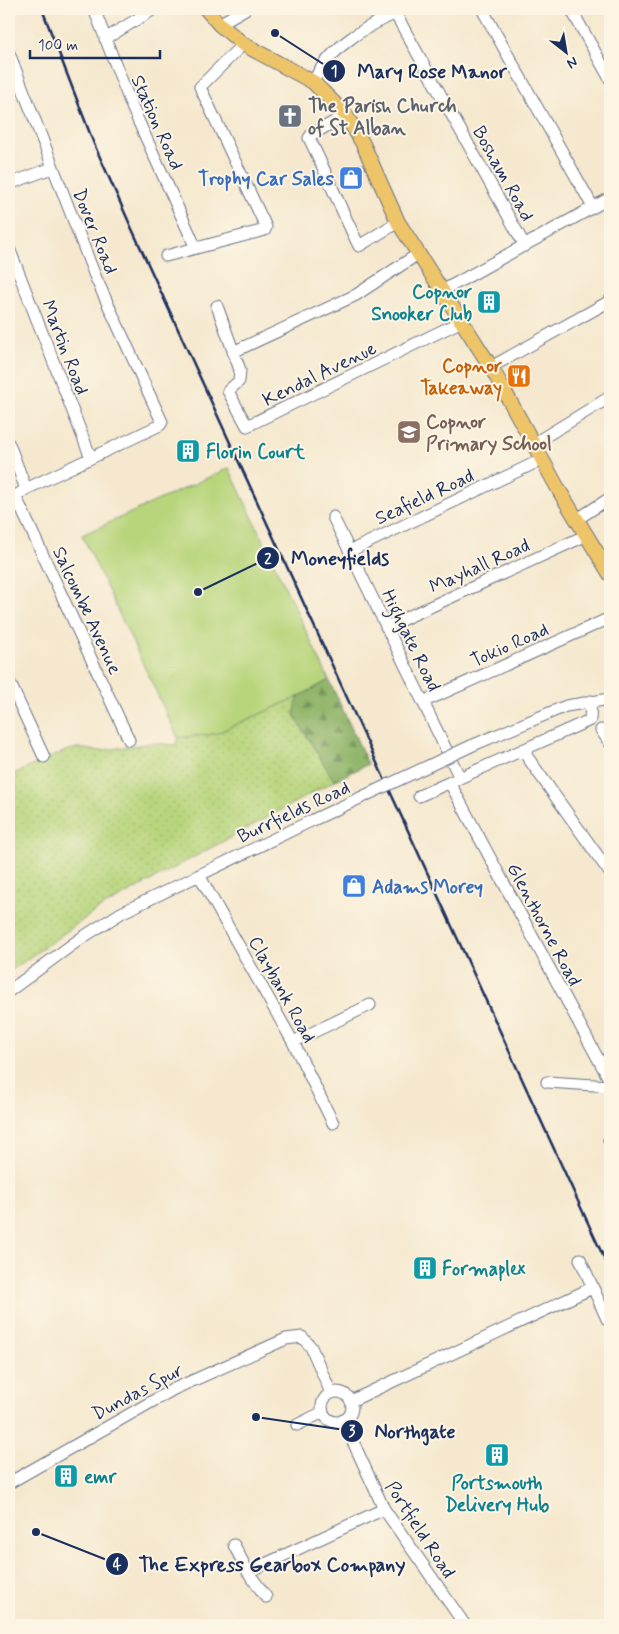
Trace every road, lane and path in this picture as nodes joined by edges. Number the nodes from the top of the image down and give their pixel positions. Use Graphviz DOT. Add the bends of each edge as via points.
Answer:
graph roads {
  1 [pos="94,9"];
  2 [pos="154,9"];
  3 [pos="206,9"];
  4 [pos="245,9"];
  5 [pos="482,9"];
  6 [pos="571,9"];
  7 [pos="400,11"];
  8 [pos="219,24"];
  9 [pos="105,40"];
  10 [pos="243,44"];
  11 [pos="9,53"];
  12 [pos="610,79"];
  13 [pos="313,82"];
  14 [pos="346,115"];
  15 [pos="52,168"];
  16 [pos="9,184"];
  17 [pos="610,198"];
  18 [pos="593,207"];
  19 [pos="398,222"];
  20 [pos="525,246"];
  21 [pos="9,248"];
  22 [pos="196,248"];
  23 [pos="418,254"];
  24 [pos="166,256"];
  25 [pos="442,291"];
  26 [pos="610,301"];
  27 [pos="216,306"];
  28 [pos="462,321"];
  29 [pos="233,352"];
  30 [pos="491,367"];
  31 [pos="610,397"];
  32 [pos="9,444"];
  33 [pos="533,444"];
  34 [pos="91,458"];
  35 [pos="541,460"];
  36 [pos="26,489"];
  37 [pos="12,498"];
  38 [pos="610,498"];
  39 [pos="333,517"];
  40 [pos="576,520"];
  41 [pos="586,536"];
  42 [pos="350,551"];
  43 [pos="610,574"];
  44 [pos="610,618"];
  45 [pos="386,627"];
  46 [pos="9,681"];
  47 [pos="610,699"];
  48 [pos="591,701"];
  49 [pos="422,702"];
  50 [pos="601,730"];
  51 [pos="129,740"];
  52 [pos="610,743"];
  53 [pos="523,751"];
  54 [pos="44,757"];
  55 [pos="455,781"];
  56 [pos="419,796"];
  57 [pos="610,873"];
  58 [pos="199,875"];
  59 [pos="9,991"];
  60 [pos="370,1005"];
  61 [pos="293,1042"];
  62 [pos="610,1081"];
  63 [pos="547,1082"];
  64 [pos="610,1086"];
  65 [pos="333,1123"];
  66 [pos="580,1259"];
  67 [pos="592,1288"];
  68 [pos="607,1319"];
  69 [pos="331,1394"];
  70 [pos="351,1401"];
  71 [pos="323,1412"];
  72 [pos="343,1420"];
  73 [pos="297,1425"];
  74 [pos="9,1483"];
  75 [pos="384,1509"];
  76 [pos="234,1545"];
  77 [pos="248,1572"];
  78 [pos="266,1597"];
  79 [pos="464,1625"];
  1 -- 9 [label="street, Station Road"];
  2 -- 9 [label="street"];
  3 -- 8 [label="main road"];
  4 -- 8 [label="street"];
  5 -- 18 [label="street"];
  6 -- 12 [label="street"];
  7 -- 13 [label="street" via="347,40 333,52"];
  7 -- 20 [label="street, Bosham Road"];
  8 -- 10 [label="main road"];
  9 -- 22 [label="street, Station Road"];
  10 -- 13 [label="main road"];
  10 -- 22 [label="street" via="200,87 266,227 265,230"];
  11 -- 15 [label="street, Dover Road"];
  13 -- 14 [label="main road"];
  14 -- 19 [label="main road" via="363,144"];
  14 -- 19 [label="street" via="309,138 359,246"];
  15 -- 16 [label="street"];
  15 -- 34 [label="street, Dover Road" via="98,284 161,418 160,426"];
  17 -- 18 [label="street"];
  18 -- 20 [label="street"];
  19 -- 23 [label="main road"];
  20 -- 25 [label="street"];
  21 -- 34 [label="street, Martin Road"];
  22 -- 24 [label="street"];
  23 -- 25 [label="main road"];
  23 -- 29 [label="street" via="356,295"];
  25 -- 28 [label="main road"];
  26 -- 30 [label="street"];
  27 -- 29 [label="street"];
  28 -- 29 [label="street, Kendal Avenue" via="250,426 244,424 228,391 240,376"];
  28 -- 30 [label="main road"];
  30 -- 33 [label="main road"];
  31 -- 33 [label="street"];
  32 -- 36 [label="street"];
  33 -- 35 [label="main road"];
  34 -- 36 [label="street"];
  35 -- 40 [label="main road"];
  35 -- 42 [label="street, Seafield Road"];
  36 -- 37 [label="street"];
  37 -- 51 [label="street, Salcombe Avenue"];
  38 -- 40 [label="street"];
  39 -- 42 [label="street, Highgate Road"];
  40 -- 41 [label="main road"];
  41 -- 43 [label="main road"];
  41 -- 45 [label="street, Mayhall Road"];
  42 -- 45 [label="street, Highgate Road"];
  44 -- 49 [label="street, Tokio Road"];
  45 -- 49 [label="street, Highgate Road"];
  46 -- 54 [label="street"];
  47 -- 48 [label="street, Burrfields Road"];
  48 -- 53 [label="street" via="590,720"];
  48 -- 58 [label="street, Burrfields Road, bridge" via="557,710 471,746"];
  49 -- 55 [label="street, Highgate Road"];
  50 -- 52 [label="street"];
  53 -- 55 [label="street"];
  53 -- 57 [label="street"];
  55 -- 56 [label="street"];
  55 -- 62 [label="street, Glenthorne Road"];
  58 -- 59 [label="street, Burrfields Road" via="121,914 80,939"];
  58 -- 61 [label="street, Claybank Road"];
  60 -- 61 [label="street"];
  61 -- 65 [label="street, Claybank Road"];
  63 -- 64 [label="street"];
  66 -- 67 [label="street"];
  67 -- 68 [label="street"];
  67 -- 70 [label="street"];
  69 -- 70 [label="street" via="341,1392"];
  69 -- 71 [label="street" via="323,1402"];
  69 -- 74 [label="street, Dundas Spur" via="311,1347 302,1337 286,1340 174,1389"];
  70 -- 72 [label="street" via="352,1411"];
  71 -- 72 [label="street" via="333,1421"];
  71 -- 73 [label="street"];
  72 -- 75 [label="street, Portfield Road"];
  75 -- 77 [label="street"];
  75 -- 79 [label="street, Portfield Road"];
  76 -- 77 [label="street"];
  77 -- 78 [label="street"];
}
